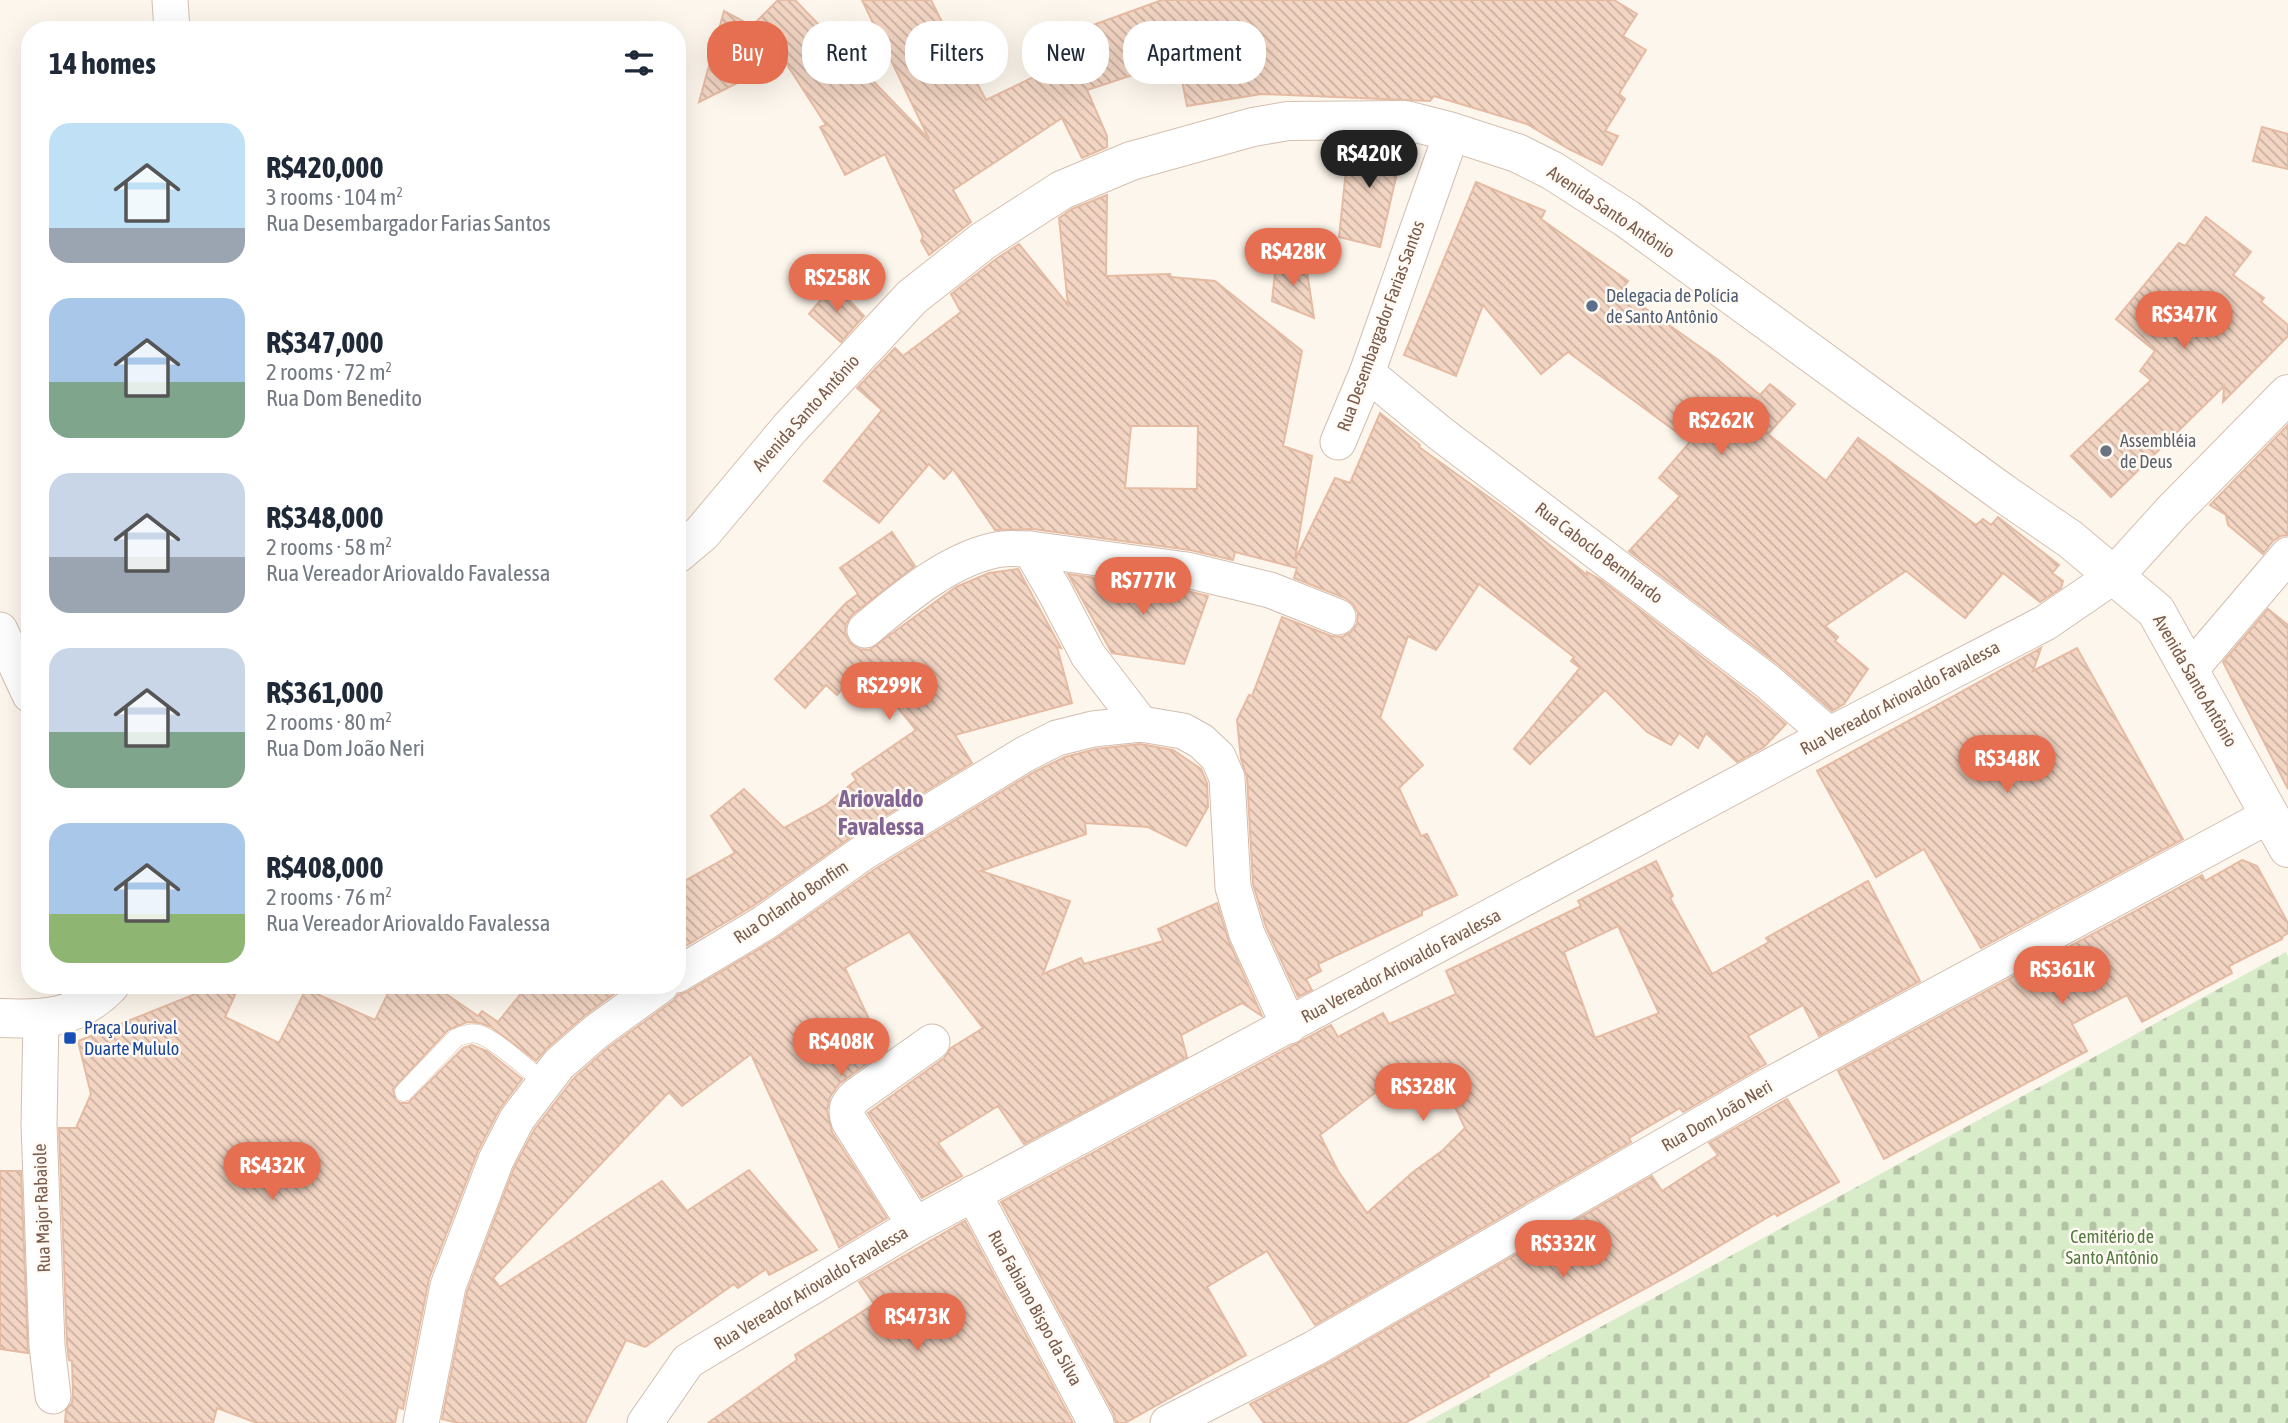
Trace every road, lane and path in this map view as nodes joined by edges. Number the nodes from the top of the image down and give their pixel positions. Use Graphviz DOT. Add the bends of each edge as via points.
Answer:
graph roads {
  1 [pos="170,0"];
  2 [pos="171,21"];
  3 [pos="1452,132"];
  4 [pos="1367,373"];
  5 [pos="2288,394"];
  6 [pos="1338,442"];
  7 [pos="686,546"];
  8 [pos="1030,549"];
  9 [pos="2288,555"];
  10 [pos="2115,575"];
  11 [pos="1338,617"];
  12 [pos="865,629"];
  13 [pos="0,630"];
  14 [pos="2190,670"];
  15 [pos="21,676"];
  16 [pos="1141,724"];
  17 [pos="1829,735"];
  18 [pos="2270,815"];
  19 [pos="2288,848"];
  20 [pos="686,970"];
  21 [pos="102,994"];
  22 [pos="648,994"];
  23 [pos="0,1018"];
  24 [pos="41,1019"];
  25 [pos="1289,1026"];
  26 [pos="932,1042"];
  27 [pos="544,1082"];
  28 [pos="404,1092"];
  29 [pos="973,1193"];
  30 [pos="915,1225"];
  31 [pos="53,1396"];
  32 [pos="421,1423"];
  33 [pos="645,1423"];
  34 [pos="1096,1423"];
  35 [pos="1168,1423"];
  1 -- 2 [label="street"];
  3 -- 4 [label="street, Rua Desembargador Farias Santos"];
  3 -- 7 [label="street, Avenida Santo Antônio" via="1405,120 1276,123 1131,161 1062,190 983,241 912,297"];
  3 -- 10 [label="street, Avenida Santo Antônio" via="1517,153 1594,197"];
  4 -- 6 [label="street, Rua Desembargador Farias Santos"];
  4 -- 17 [label="street, Rua Caboclo Bernhardo" via="1767,681"];
  5 -- 10 [label="street"];
  8 -- 11 [label="street" via="1187,569 1270,590"];
  8 -- 12 [label="street" via="1001,549 954,565"];
  8 -- 16 [label="street" via="1088,655"];
  9 -- 14 [label="street"];
  10 -- 14 [label="street, Avenida Santo Antônio" via="2156,611"];
  10 -- 17 [label="street, Rua Vereador Ariovaldo Favalessa" via="2045,623"];
  13 -- 15 [label="street"];
  14 -- 18 [label="street, Avenida Santo Antônio"];
  16 -- 20 [label="street, Rua Orlando Bonfim" via="1057,738 1025,754 864,852 764,923"];
  16 -- 25 [label="street, Rua Orlando Bonfim" via="1183,731 1218,757 1227,778 1233,887 1247,934"];
  17 -- 25 [label="street, Rua Vereador Ariovaldo Favalessa"];
  18 -- 19 [label="street, Avenida Santo Antônio"];
  18 -- 35 [label="street, Rua Dom João Neri" via="1768,1086 1313,1349"];
  21 -- 24 [label="street" via="73,1012"];
  22 -- 27 [label="street" via="597,1031"];
  23 -- 24 [label="street"];
  24 -- 31 [label="street, Rua Major Rabaiole" via="40,1138"];
  25 -- 29 [label="street, Rua Vereador Ariovaldo Favalessa"];
  26 -- 30 [label="street" via="856,1096 846,1112"];
  27 -- 28 [label="lane" via="476,1033 456,1038"];
  27 -- 32 [label="street" via="517,1119 496,1160 448,1286"];
  29 -- 30 [label="street, Rua Vereador Ariovaldo Favalessa"];
  29 -- 34 [label="street, Rua Fabiano Bispo da Silva"];
  30 -- 33 [label="street, Rua Vereador Ariovaldo Favalessa" via="688,1360"];
}
